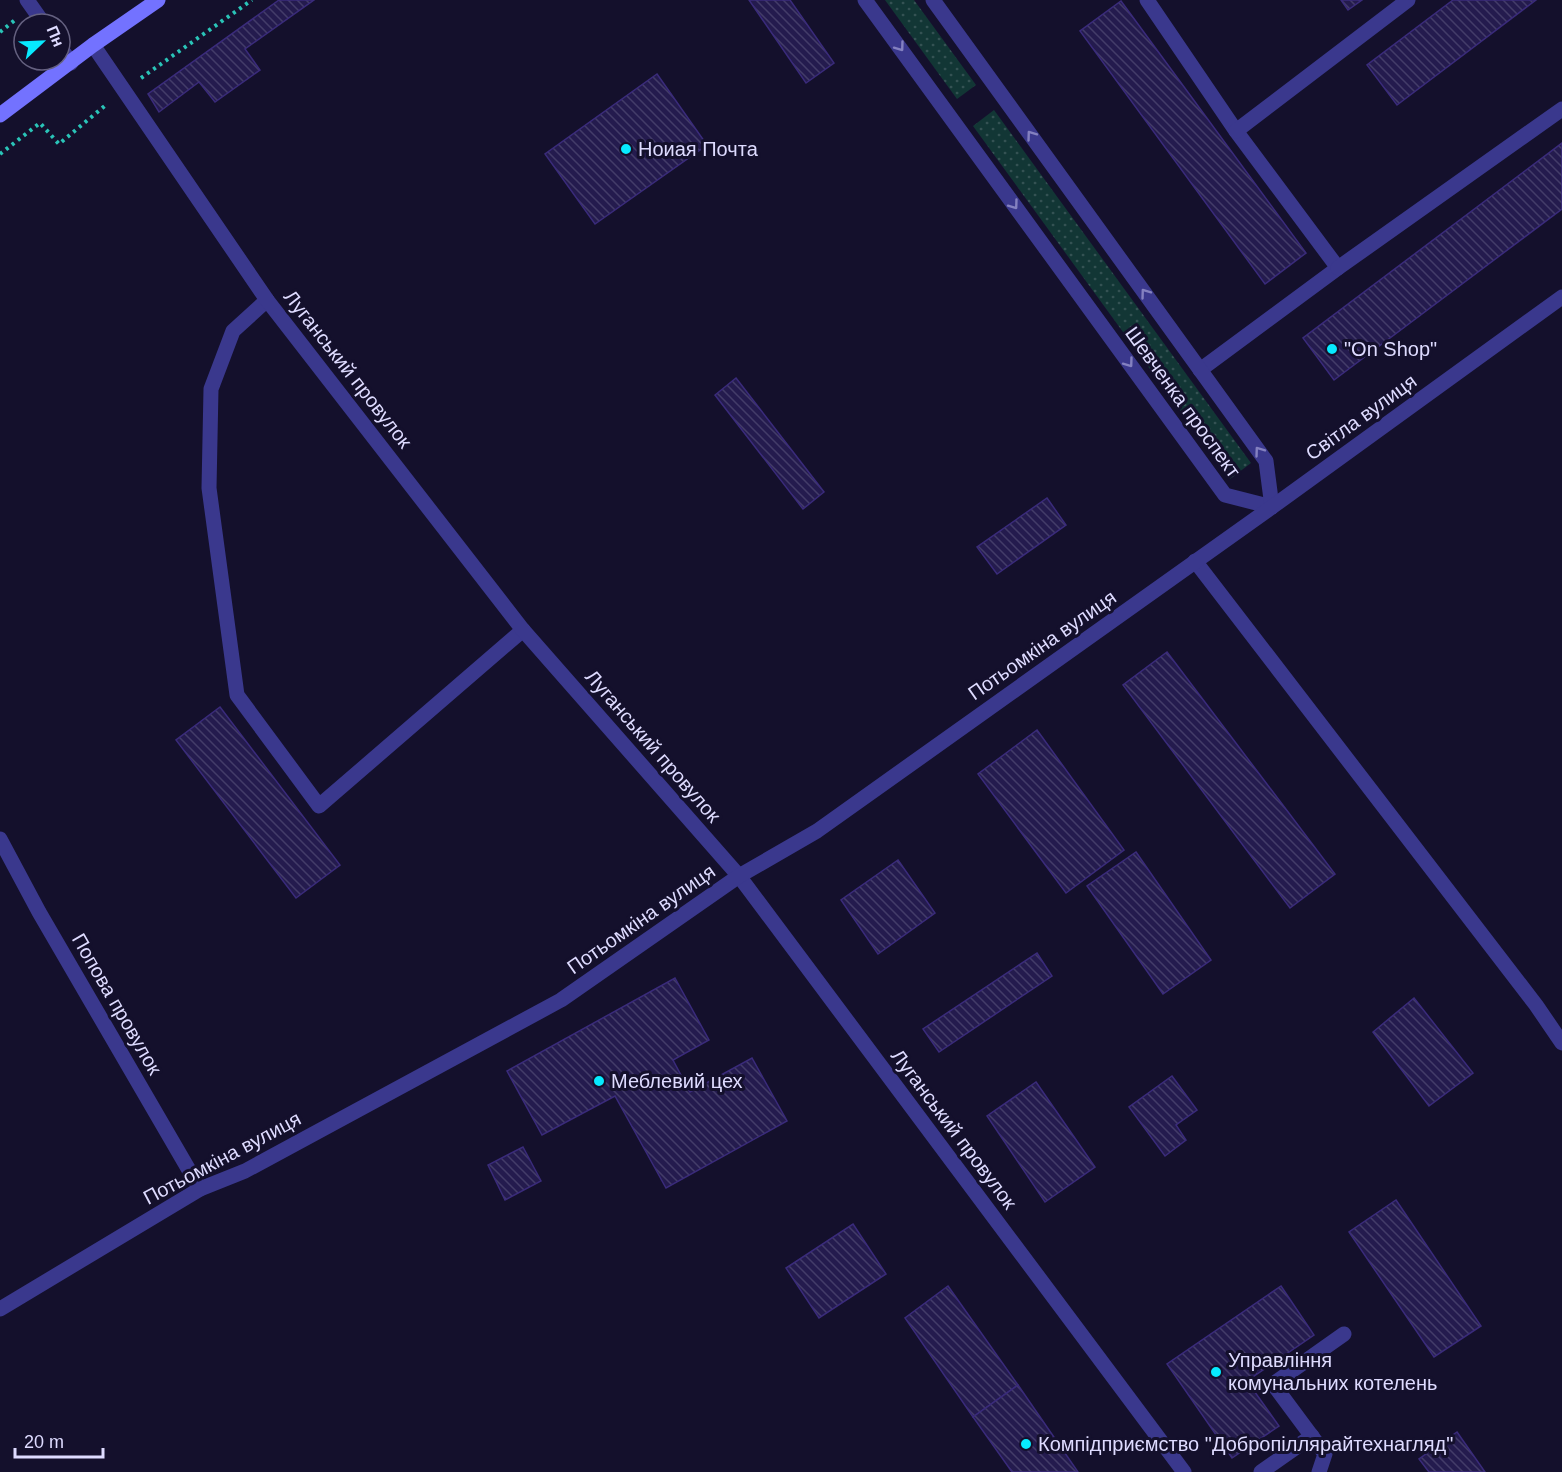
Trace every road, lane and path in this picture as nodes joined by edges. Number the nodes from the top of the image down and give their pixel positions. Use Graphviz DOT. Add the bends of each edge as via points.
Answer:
graph roads {
  1 [pos="158,0"];
  2 [pos="865,0"];
  3 [pos="933,0"];
  4 [pos="1147,0"];
  5 [pos="1408,0"];
  6 [pos="93,45"];
  7 [pos="72,62"];
  8 [pos="59,72"];
  9 [pos="1562,109"];
  10 [pos="0,115"];
  11 [pos="1236,131"];
  12 [pos="1338,268"];
  13 [pos="1562,297"];
  14 [pos="267,300"];
  15 [pos="1200,370"];
  16 [pos="1272,507"];
  17 [pos="1195,561"];
  18 [pos="523,630"];
  19 [pos="0,839"];
  20 [pos="740,876"];
  21 [pos="1562,1043"];
  22 [pos="200,1189"];
  23 [pos="0,1309"];
  24 [pos="1344,1334"];
  25 [pos="1312,1436"];
  26 [pos="1184,1472"];
  27 [pos="1260,1472"];
  28 [pos="1319,1472"];
  1 -- 6 [label="main road"];
  2 -- 16 [label="street, Шевченка проспект, one-way" via="1226,495"];
  15 -- 3 [label="street, Шевченка проспект, one-way"];
  4 -- 11 [label="street"];
  5 -- 11 [label="street"];
  6 -- 7 [label="main road"];
  6 -- 14 [label="street, Луганський провулок"];
  8 -- 10 [label="main road"];
  9 -- 12 [label="street"];
  11 -- 12 [label="street"];
  12 -- 15 [label="street"];
  13 -- 16 [label="street, Світла вулиця"];
  14 -- 18 [label="street, Луганський провулок"];
  14 -- 18 [label="street" via="233,331 211,389 209,488 237,694 319,806"];
  16 -- 15 [label="street, Шевченка проспект, one-way" via="1266,461"];
  16 -- 17 [label="street, Потьомкіна вулиця"];
  17 -- 20 [label="street, Потьомкіна вулиця" via="817,831"];
  17 -- 21 [label="street"];
  18 -- 20 [label="street, Луганський провулок"];
  19 -- 22 [label="street, Попова провулок"];
  20 -- 22 [label="street, Потьомкіна вулиця" via="561,1000 245,1171"];
  20 -- 26 [label="street, Луганський провулок"];
  22 -- 23 [label="street, Потьомкіна вулиця"];
  24 -- 25 [label="street" via="1273,1384"];
  25 -- 27 [label="street"];
  25 -- 28 [label="street" via="1325,1454"];
}
